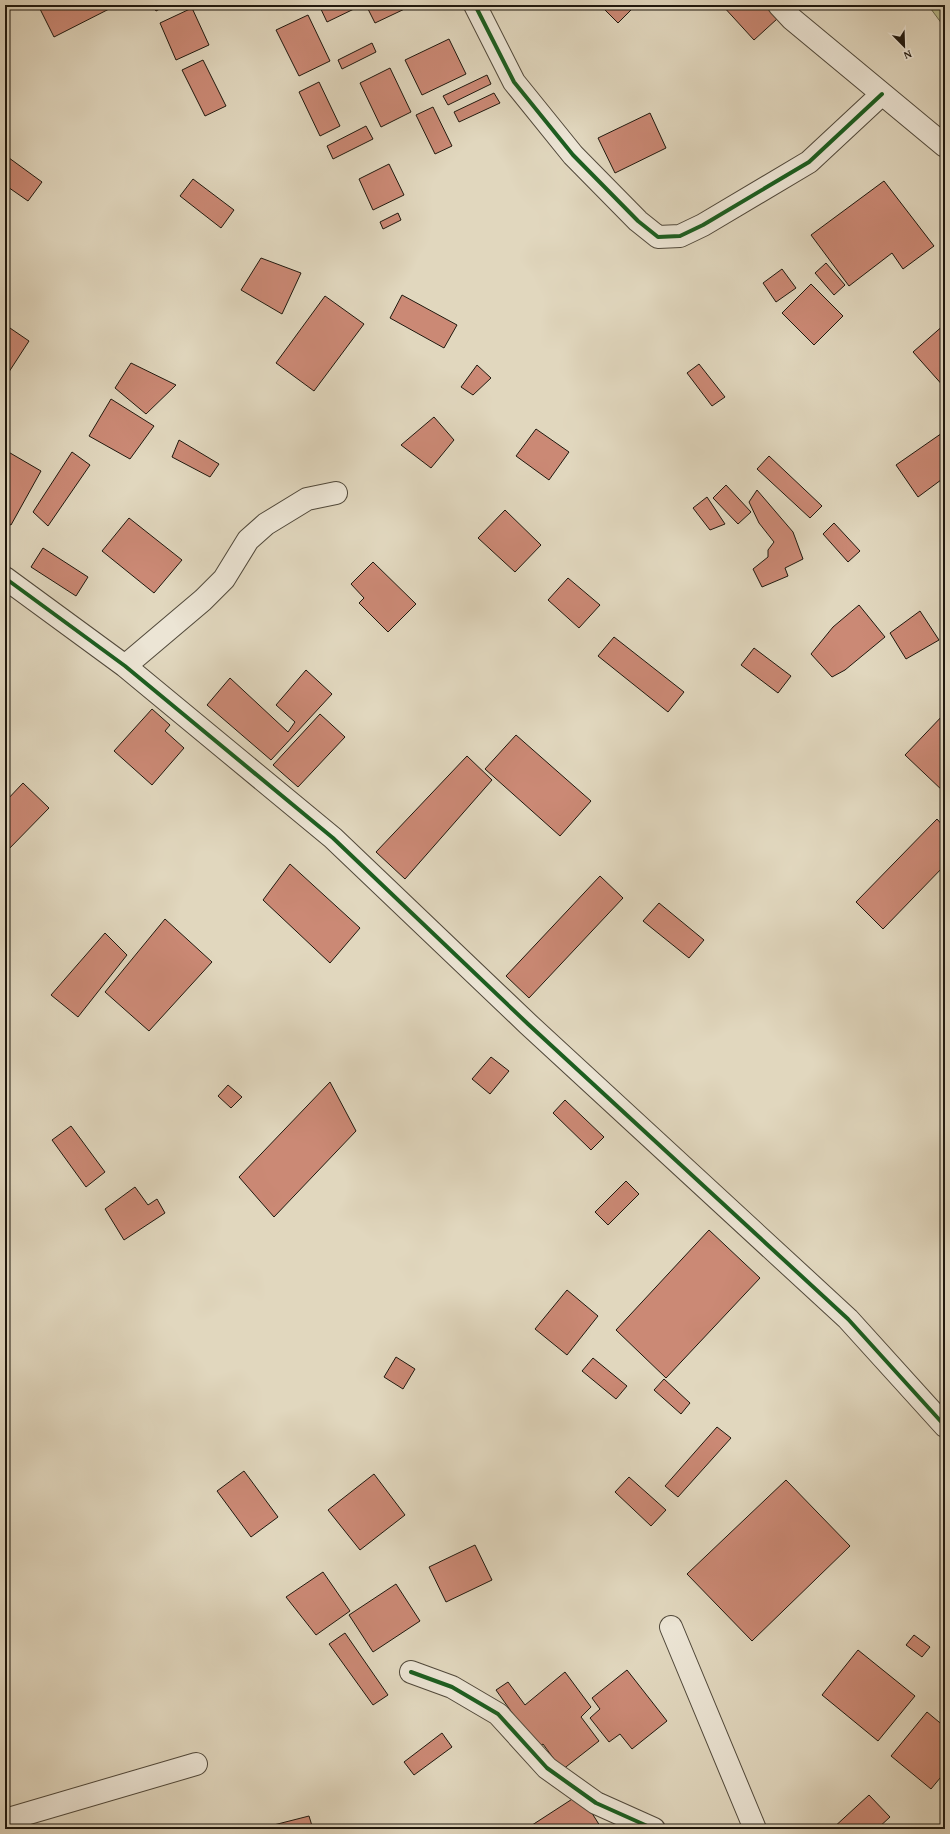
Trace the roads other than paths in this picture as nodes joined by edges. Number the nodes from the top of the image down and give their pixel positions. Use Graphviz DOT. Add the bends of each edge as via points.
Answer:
graph roads {
  1 [pos="474,5"];
  2 [pos="779,5"];
  3 [pos="882,94"];
  4 [pos="945,146"];
  5 [pos="336,493"];
  6 [pos="5,578"];
  7 [pos="125,666"];
  8 [pos="945,1426"];
  9 [pos="671,1627"];
  10 [pos="411,1672"];
  11 [pos="196,1764"];
  12 [pos="5,1820"];
  13 [pos="654,1829"];
  14 [pos="755,1829"];
  1 -- 3 [label="street" via="514,82 573,155 638,221 658,237 680,236 703,225 809,162"];
  2 -- 3 [label="street" via="792,19"];
  3 -- 4 [label="street"];
  5 -- 7 [label="street" via="307,499 266,524 248,540 224,579"];
  6 -- 7 [label="street"];
  7 -- 8 [label="street" via="333,838 522,1019 848,1319"];
  9 -- 14 [label="street"];
  10 -- 13 [label="street" via="452,1687 498,1714 547,1768 596,1803"];
  11 -- 12 [label="street"];
}
